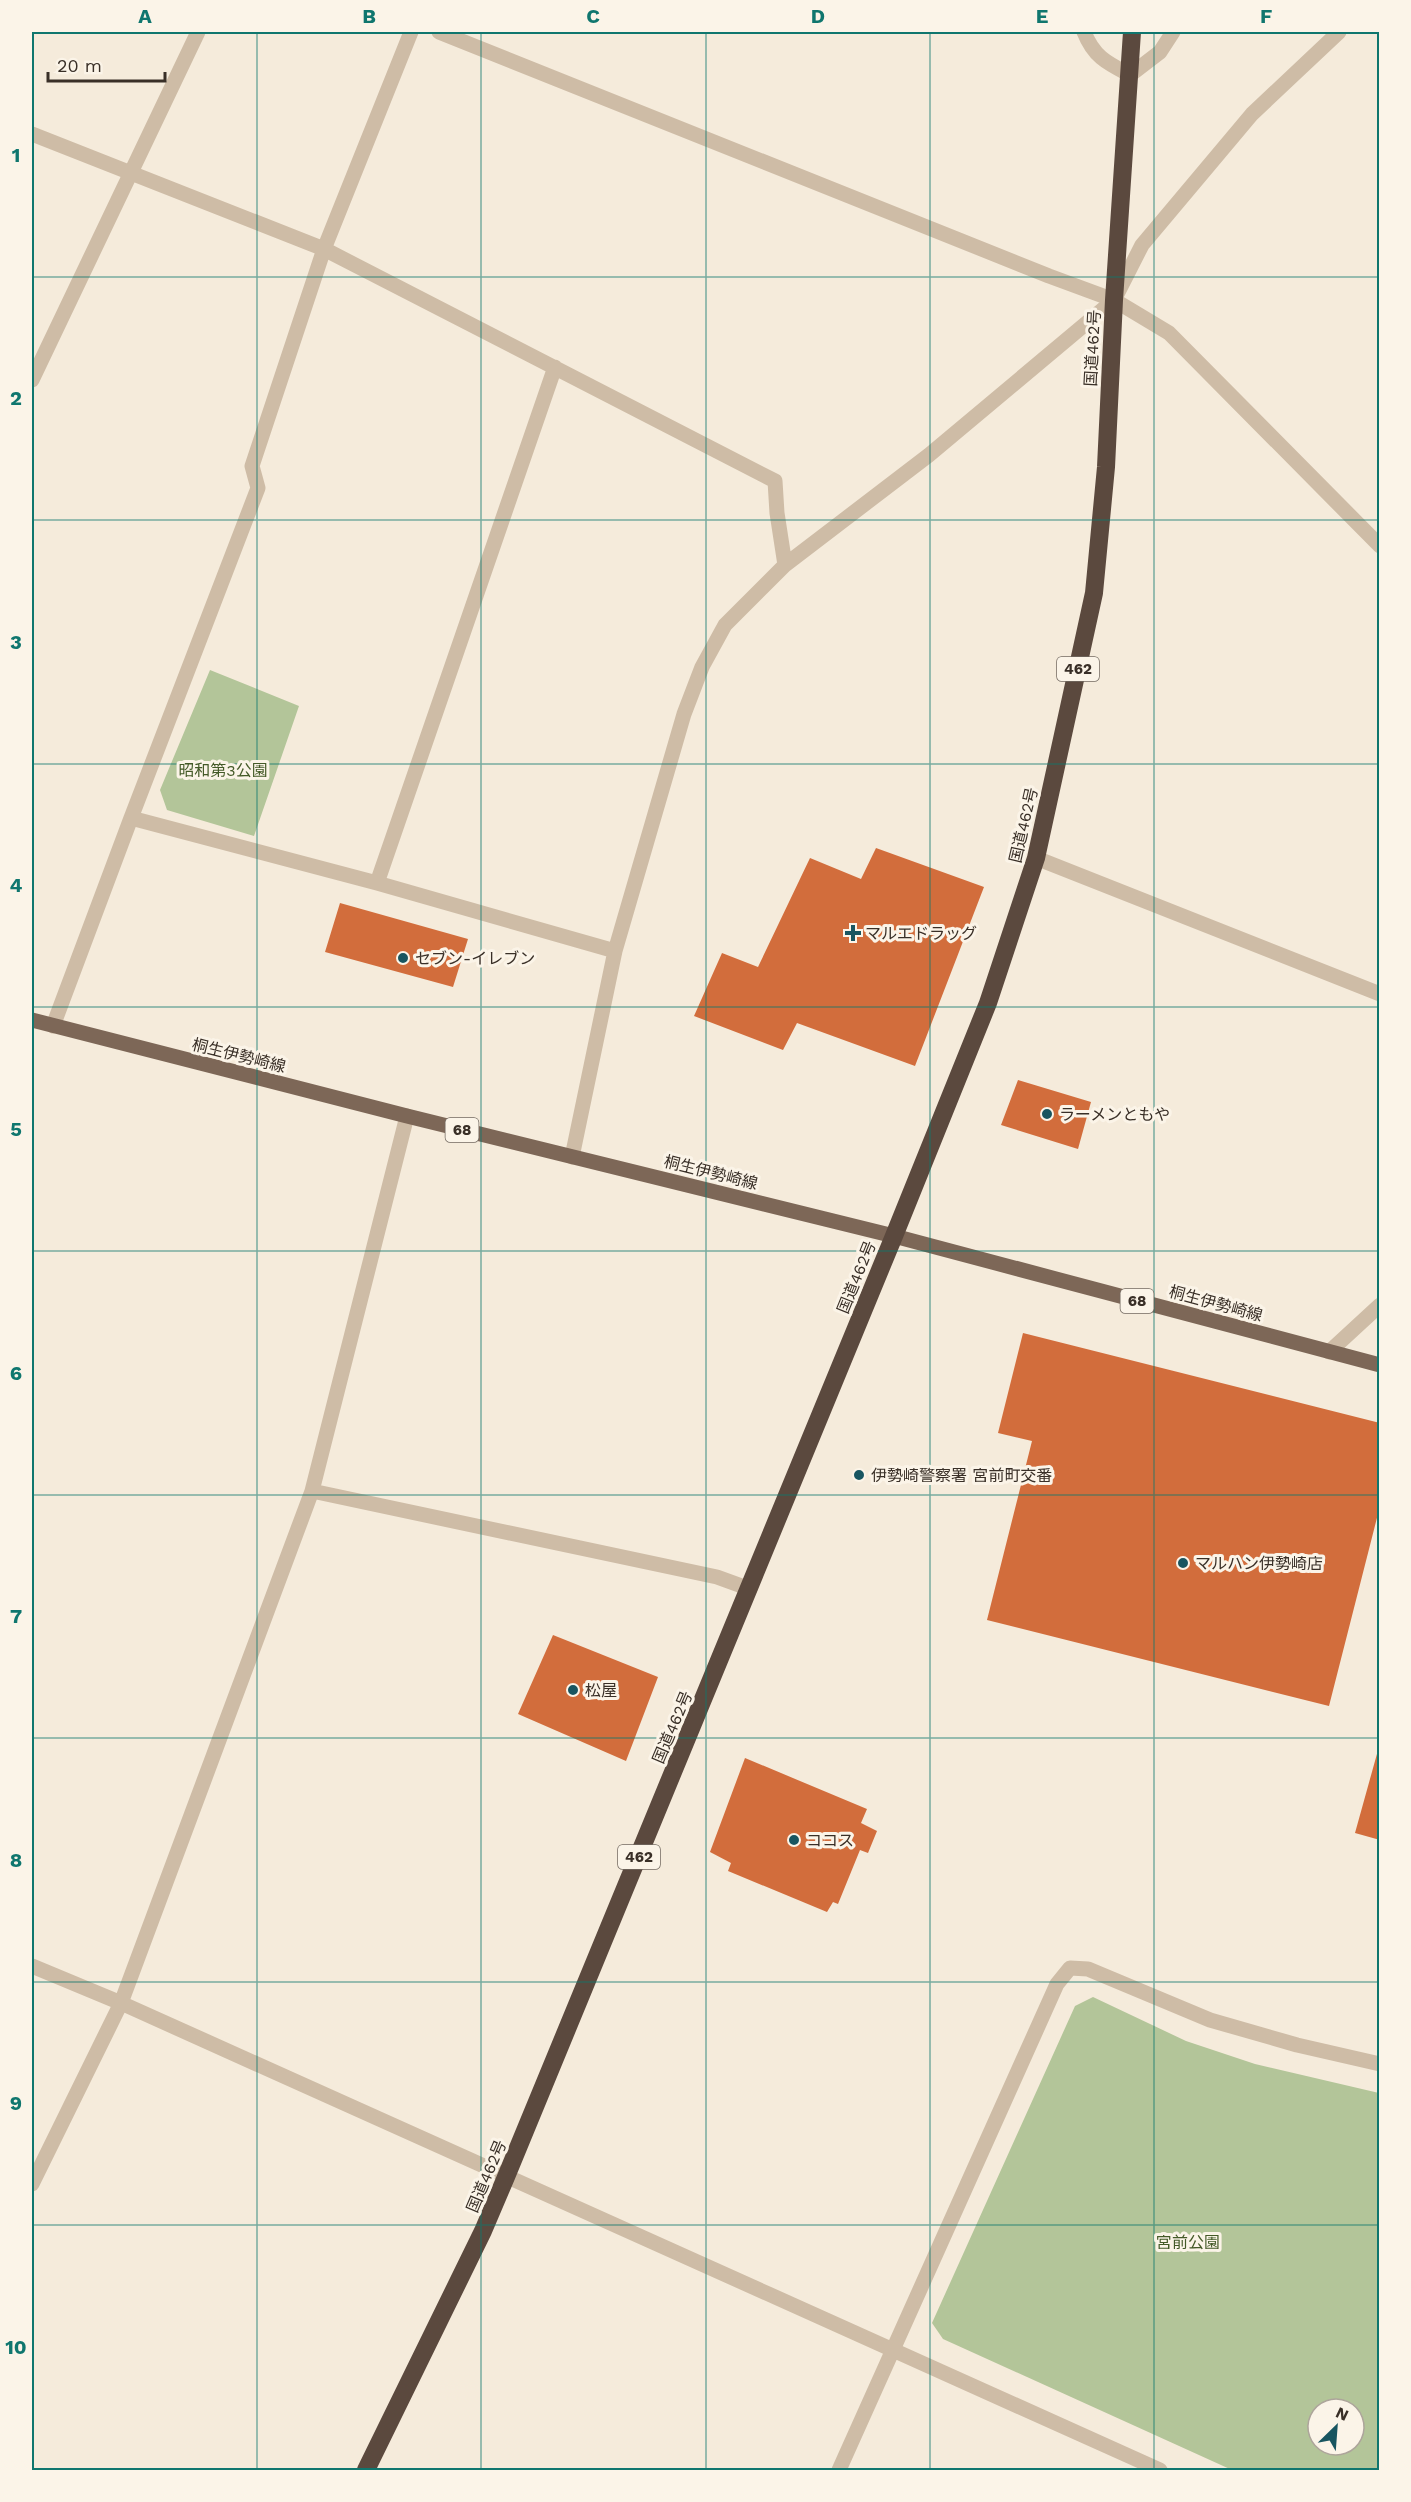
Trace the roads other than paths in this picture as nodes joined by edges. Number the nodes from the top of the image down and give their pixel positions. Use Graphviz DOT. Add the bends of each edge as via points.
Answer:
graph roads {
  1 [pos="198,32"];
  2 [pos="411,32"];
  3 [pos="439,32"];
  4 [pos="1084,32"];
  5 [pos="1132,32"];
  6 [pos="1173,32"];
  7 [pos="1339,32"];
  8 [pos="1130,75"];
  9 [pos="32,134"];
  10 [pos="128,174"];
  11 [pos="324,249"];
  12 [pos="1114,300"];
  13 [pos="555,366"];
  14 [pos="32,380"];
  15 [pos="1380,546"];
  16 [pos="785,565"];
  17 [pos="131,818"];
  18 [pos="1036,858"];
  19 [pos="377,883"];
  20 [pos="615,951"];
  21 [pos="1380,994"];
  22 [pos="32,1020"];
  23 [pos="53,1026"];
  24 [pos="407,1116"];
  25 [pos="572,1157"];
  26 [pos="894,1236"];
  27 [pos="1380,1305"];
  28 [pos="1329,1352"];
  29 [pos="1380,1365"];
  30 [pos="312,1491"];
  31 [pos="750,1589"];
  32 [pos="32,1965"];
  33 [pos="121,2003"];
  34 [pos="1380,2064"];
  35 [pos="506,2177"];
  36 [pos="32,2184"];
  37 [pos="894,2350"];
  38 [pos="366,2470"];
  39 [pos="839,2470"];
  40 [pos="1160,2470"];
  1 -- 10 [label="street"];
  2 -- 11 [label="street"];
  3 -- 12 [label="street"];
  4 -- 8 [label="street" via="1100,58"];
  5 -- 8 [label="highway, 国道462号 / 462"];
  6 -- 8 [label="street" via="1160,52"];
  7 -- 12 [label="street" via="1252,114 1143,245"];
  8 -- 12 [label="highway, 国道462号 / 462"];
  9 -- 10 [label="street"];
  10 -- 11 [label="street"];
  10 -- 14 [label="street"];
  11 -- 13 [label="street"];
  11 -- 17 [label="street" via="252,466 258,488"];
  12 -- 15 [label="street" via="1169,333"];
  12 -- 16 [label="street" via="929,455"];
  12 -- 18 [label="highway, 国道462号 / 462" via="1106,467 1094,592"];
  13 -- 16 [label="street" via="775,481"];
  13 -- 19 [label="street"];
  16 -- 20 [label="street" via="725,625 702,667 684,714"];
  17 -- 19 [label="street"];
  17 -- 23 [label="street"];
  18 -- 21 [label="street"];
  18 -- 26 [label="highway, 国道462号 / 462" via="988,1003"];
  19 -- 20 [label="street"];
  20 -- 25 [label="street"];
  22 -- 23 [label="main road, 桐生伊勢崎線 / 68"];
  23 -- 24 [label="main road, 桐生伊勢崎線 / 68"];
  24 -- 25 [label="main road, 桐生伊勢崎線 / 68"];
  24 -- 30 [label="street"];
  25 -- 26 [label="main road, 桐生伊勢崎線 / 68"];
  26 -- 28 [label="main road, 桐生伊勢崎線 / 68"];
  26 -- 31 [label="highway, 国道462号 / 462"];
  27 -- 28 [label="street"];
  28 -- 29 [label="main road, 桐生伊勢崎線 / 68"];
  30 -- 31 [label="street" via="717,1577"];
  30 -- 33 [label="street"];
  31 -- 35 [label="highway, 国道462号 / 462"];
  32 -- 33 [label="street"];
  33 -- 35 [label="street"];
  33 -- 36 [label="street"];
  34 -- 37 [label="street" via="1210,2020 1088,1969 1070,1968 1057,1983"];
  35 -- 37 [label="street"];
  35 -- 38 [label="highway, 国道462号 / 462"];
  37 -- 39 [label="street"];
  37 -- 40 [label="street"];
}
